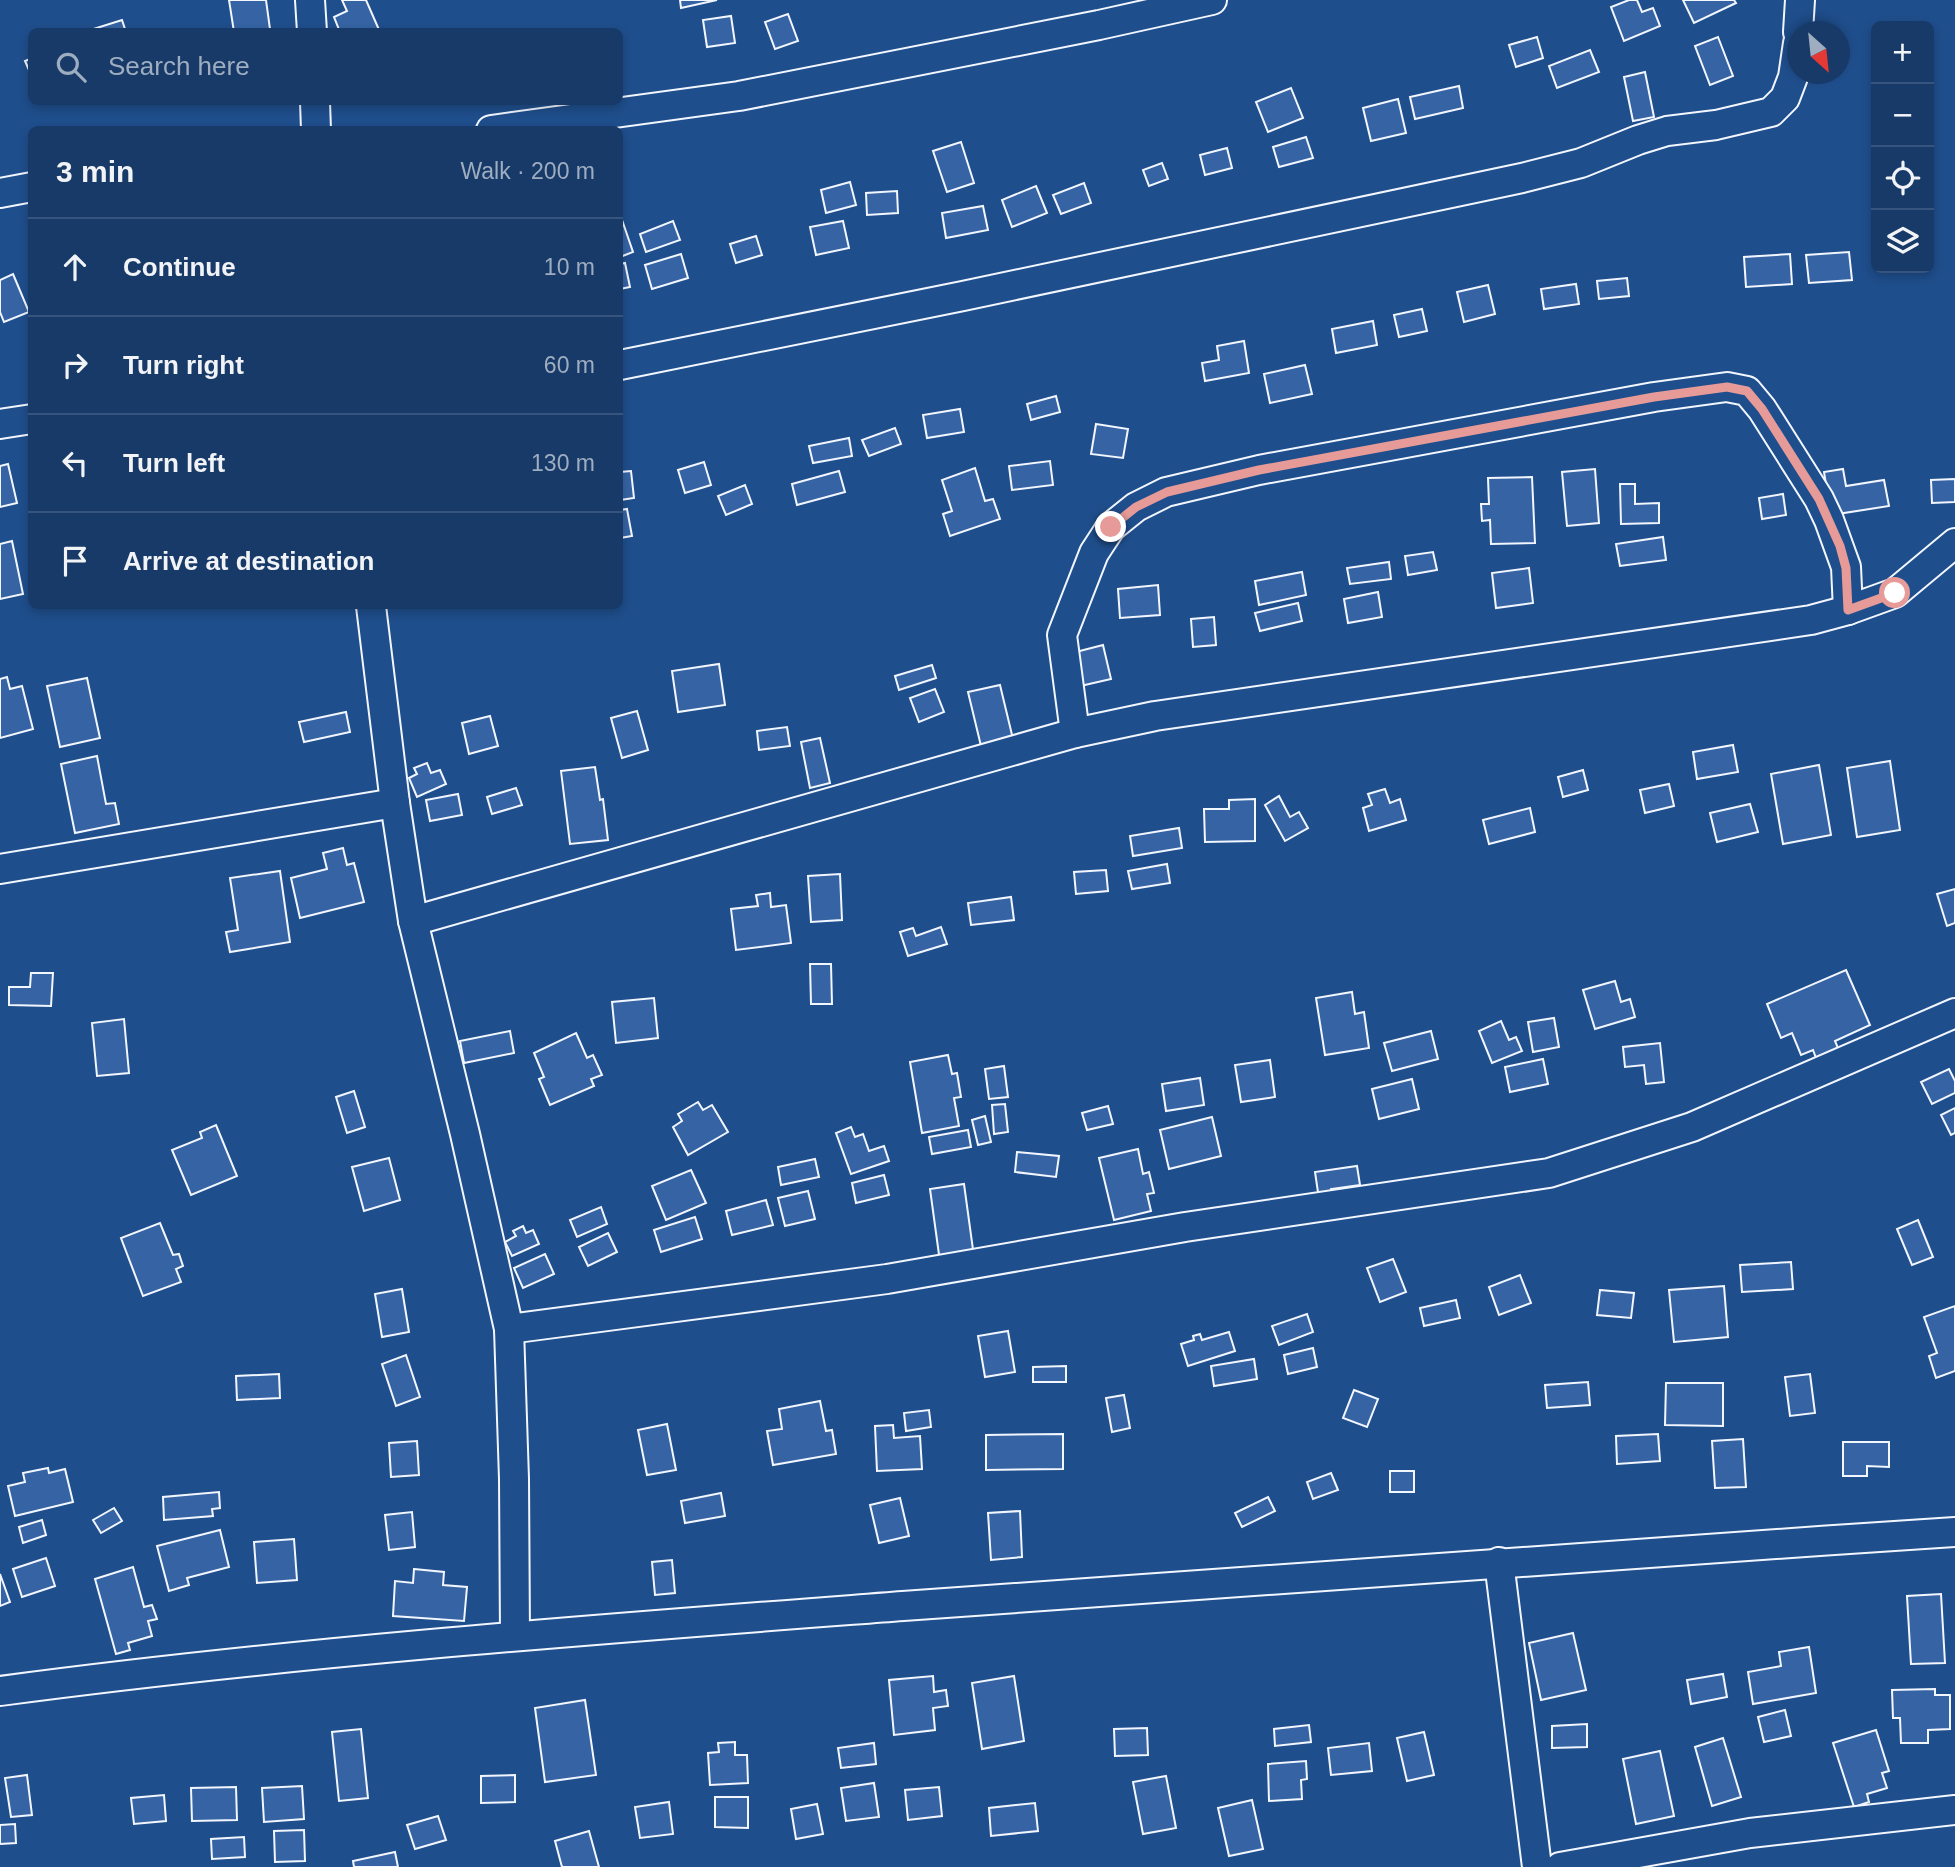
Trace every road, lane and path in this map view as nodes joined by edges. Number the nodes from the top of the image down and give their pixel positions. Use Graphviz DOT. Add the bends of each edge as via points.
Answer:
graph roads {
  1 [pos="310,0"];
  2 [pos="1212,0"];
  3 [pos="1800,0"];
  4 [pos="1799,21"];
  5 [pos="312,28"];
  6 [pos="1790,84"];
  7 [pos="315,105"];
  8 [pos="316,126"];
  9 [pos="520,126"];
  10 [pos="28,188"];
  11 [pos="0,193"];
  12 [pos="623,364"];
  13 [pos="28,420"];
  14 [pos="0,424"];
  15 [pos="1955,543"];
  16 [pos="371,609"];
  17 [pos="1848,610"];
  18 [pos="1075,733"];
  19 [pos="395,803"];
  20 [pos="0,869"];
  21 [pos="413,921"];
  22 [pos="1955,1013"];
  23 [pos="509,1329"];
  24 [pos="1955,1532"];
  25 [pos="1499,1562"];
  26 [pos="515,1635"];
  27 [pos="0,1691"];
  28 [pos="1955,1810"];
  29 [pos="1536,1867"];
  30 [pos="1560,1867"];
  1 -- 5 [label="street"];
  2 -- 9 [label="street" via="739,96"];
  3 -- 4 [label="street"];
  6 -- 12 [label="street" via="1785,98 1771,112 1754,118 1667,131 1581,163 1508,181"];
  7 -- 8 [label="street"];
  10 -- 11 [label="street"];
  13 -- 14 [label="street"];
  15 -- 17 [label="street" via="1895,593"];
  16 -- 19 [label="street"];
  17 -- 18 [label="street" via="1811,620 1155,716"];
  17 -- 18 [label="street" via="1846,568 1829,520 1747,391 1727,387 1654,397 1259,470 1167,492 1136,507 1111,527 1094,553 1062,635"];
  18 -- 21 [label="street"];
  19 -- 20 [label="street"];
  19 -- 21 [label="street"];
  21 -- 23 [label="street"];
  22 -- 23 [label="street" via="1692,1127 1549,1173 1185,1227 887,1279"];
  23 -- 26 [label="street"];
  24 -- 25 [label="street"];
  25 -- 26 [label="street"];
  25 -- 29 [label="street"];
  26 -- 27 [label="street"];
  28 -- 30 [label="street" via="1750,1833"];
}
